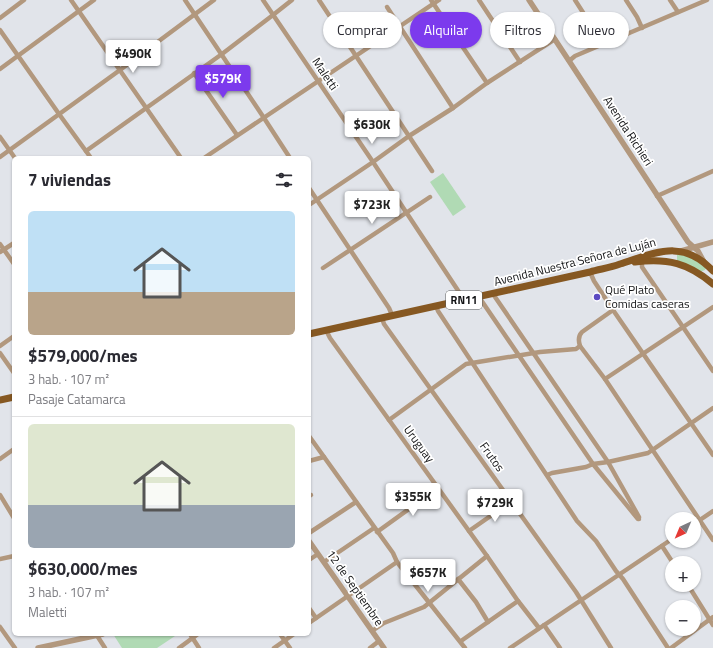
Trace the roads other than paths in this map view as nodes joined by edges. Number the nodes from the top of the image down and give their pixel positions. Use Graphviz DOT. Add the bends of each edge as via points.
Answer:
graph roads {
  1 [pos="24,0"];
  2 [pos="71,0"];
  3 [pos="94,0"];
  4 [pos="185,0"];
  5 [pos="214,0"];
  6 [pos="263,0"];
  7 [pos="292,0"];
  8 [pos="319,0"];
  9 [pos="439,0"];
  10 [pos="479,0"];
  11 [pos="529,0"];
  12 [pos="575,0"];
  13 [pos="626,0"];
  14 [pos="670,0"];
  15 [pos="707,0"];
  16 [pos="16,2"];
  17 [pos="433,2"];
  18 [pos="387,7"];
  19 [pos="79,11"];
  20 [pos="390,12"];
  21 [pos="536,12"];
  22 [pos="583,12"];
  23 [pos="678,12"];
  24 [pos="195,14"];
  25 [pos="273,15"];
  26 [pos="0,18"];
  27 [pos="402,25"];
  28 [pos="642,28"];
  29 [pos="402,29"];
  30 [pos="0,30"];
  31 [pos="629,34"];
  32 [pos="555,41"];
  33 [pos="368,48"];
  34 [pos="542,48"];
  35 [pos="595,48"];
  36 [pos="222,54"];
  37 [pos="18,56"];
  38 [pos="356,56"];
  39 [pos="569,60"];
  40 [pos="520,62"];
  41 [pos="0,69"];
  42 [pos="120,70"];
  43 [pos="194,73"];
  44 [pos="318,81"];
  45 [pos="487,84"];
  46 [pos="146,108"];
  47 [pos="453,108"];
  48 [pos="59,114"];
  49 [pos="264,118"];
  50 [pos="237,135"];
  51 [pos="409,136"];
  52 [pos="0,137"];
  53 [pos="9,150"];
  54 [pos="86,151"];
  55 [pos="14,156"];
  56 [pos="90,156"];
  57 [pos="180,156"];
  58 [pos="207,156"];
  59 [pos="289,156"];
  60 [pos="0,157"];
  61 [pos="373,162"];
  62 [pos="432,171"];
  63 [pos="713,171"];
  64 [pos="311,191"];
  65 [pos="657,196"];
  66 [pos="430,197"];
  67 [pos="317,200"];
  68 [pos="311,204"];
  69 [pos="406,212"];
  70 [pos="713,242"];
  71 [pos="0,244"];
  72 [pos="12,244"];
  73 [pos="694,248"];
  74 [pos="350,249"];
  75 [pos="2,251"];
  76 [pos="679,251"];
  77 [pos="642,261"];
  78 [pos="12,262"];
  79 [pos="675,262"];
  80 [pos="704,262"];
  81 [pos="619,265"];
  82 [pos="323,268"];
  83 [pos="712,269"];
  84 [pos="590,272"];
  85 [pos="702,275"];
  86 [pos="713,284"];
  87 [pos="493,294"];
  88 [pos="479,297"];
  89 [pos="462,300"];
  90 [pos="436,306"];
  91 [pos="713,307"];
  92 [pos="613,310"];
  93 [pos="392,316"];
  94 [pos="382,318"];
  95 [pos="683,327"];
  96 [pos="326,330"];
  97 [pos="311,334"];
  98 [pos="12,337"];
  99 [pos="0,346"];
  100 [pos="580,346"];
  101 [pos="0,353"];
  102 [pos="534,354"];
  103 [pos="643,354"];
  104 [pos="519,356"];
  105 [pos="472,363"];
  106 [pos="12,370"];
  107 [pos="713,371"];
  108 [pos="605,379"];
  109 [pos="431,389"];
  110 [pos="12,397"];
  111 [pos="0,400"];
  112 [pos="713,408"];
  113 [pos="389,420"];
  114 [pos="691,423"];
  115 [pos="311,439"];
  116 [pos="12,450"];
  117 [pos="652,450"];
  118 [pos="713,456"];
  119 [pos="324,457"];
  120 [pos="0,459"];
  121 [pos="311,461"];
  122 [pos="608,462"];
  123 [pos="593,464"];
  124 [pos="547,475"];
  125 [pos="438,488"];
  126 [pos="0,495"];
  127 [pos="356,502"];
  128 [pos="512,502"];
  129 [pos="12,509"];
  130 [pos="9,511"];
  131 [pos="713,511"];
  132 [pos="695,512"];
  133 [pos="12,515"];
  134 [pos="701,519"];
  135 [pos="701,522"];
  136 [pos="376,530"];
  137 [pos="469,531"];
  138 [pos="311,532"];
  139 [pos="713,540"];
  140 [pos="311,544"];
  141 [pos="665,544"];
  142 [pos="662,546"];
  143 [pos="318,554"];
  144 [pos="12,556"];
  145 [pos="487,556"];
  146 [pos="668,556"];
  147 [pos="0,559"];
  148 [pos="311,559"];
  149 [pos="324,562"];
  150 [pos="397,562"];
  151 [pos="619,575"];
  152 [pos="458,578"];
  153 [pos="693,592"];
  154 [pos="348,596"];
  155 [pos="518,601"];
  156 [pos="582,601"];
  157 [pos="430,602"];
  158 [pos="311,611"];
  159 [pos="316,618"];
  160 [pos="711,618"];
  161 [pos="311,622"];
  162 [pos="488,622"];
  163 [pos="544,625"];
  164 [pos="713,625"];
  165 [pos="0,627"];
  166 [pos="539,628"];
  167 [pos="372,631"];
  168 [pos="94,636"];
  169 [pos="99,636"];
  170 [pos="191,636"];
  171 [pos="281,636"];
  172 [pos="291,636"];
  173 [pos="285,641"];
  174 [pos="379,641"];
  175 [pos="461,642"];
  176 [pos="15,648"];
  177 [pos="38,648"];
  178 [pos="105,648"];
  179 [pos="179,648"];
  180 [pos="199,648"];
  181 [pos="274,648"];
  182 [pos="290,648"];
  183 [pos="370,648"];
  184 [pos="384,648"];
  185 [pos="465,648"];
  186 [pos="510,648"];
  187 [pos="560,648"];
  188 [pos="611,648"];
  189 [pos="670,648"];
  1 -- 16 [label="street"];
  2 -- 19 [label="street"];
  3 -- 19 [label="street"];
  4 -- 24 [label="street"];
  5 -- 24 [label="street"];
  6 -- 25 [label="street, Maletti"];
  7 -- 25 [label="street"];
  8 -- 38 [label="street"];
  9 -- 17 [label="street"];
  10 -- 40 [label="street"];
  11 -- 21 [label="street, Avenida Richieri"];
  12 -- 22 [label="street"];
  13 -- 28 [label="street"];
  14 -- 23 [label="street"];
  15 -- 23 [label="street"];
  16 -- 26 [label="street"];
  17 -- 27 [label="street"];
  17 -- 45 [label="street"];
  18 -- 20 [label="street"];
  19 -- 37 [label="street"];
  19 -- 42 [label="street"];
  23 -- 28 [label="street"];
  24 -- 36 [label="street"];
  24 -- 42 [label="street"];
  25 -- 36 [label="street"];
  25 -- 44 [label="street, Maletti"];
  28 -- 31 [label="street"];
  29 -- 47 [label="street"];
  30 -- 37 [label="street"];
  32 -- 39 [label="street, Avenida Richieri"];
  33 -- 38 [label="street"];
  34 -- 40 [label="street"];
  35 -- 39 [label="street"];
  36 -- 43 [label="street"];
  36 -- 49 [label="street"];
  37 -- 41 [label="street"];
  37 -- 48 [label="street"];
  38 -- 44 [label="street"];
  38 -- 51 [label="street"];
  39 -- 65 [label="street, Avenida Richieri"];
  40 -- 45 [label="street"];
  42 -- 46 [label="street"];
  42 -- 48 [label="street"];
  43 -- 46 [label="street"];
  43 -- 50 [label="street"];
  44 -- 49 [label="street"];
  44 -- 61 [label="street, Maletti"];
  45 -- 47 [label="street"];
  46 -- 54 [label="street"];
  46 -- 57 [label="street"];
  47 -- 51 [label="street"];
  48 -- 53 [label="street"];
  48 -- 54 [label="street"];
  49 -- 50 [label="street"];
  49 -- 59 [label="street"];
  50 -- 58 [label="street"];
  51 -- 61 [label="street"];
  51 -- 62 [label="street"];
  52 -- 53 [label="street"];
  53 -- 55 [label="street"];
  53 -- 60 [label="street"];
  54 -- 56 [label="street"];
  61 -- 67 [label="street"];
  61 -- 69 [label="street, Maletti"];
  63 -- 65 [label="street"];
  64 -- 67 [label="street"];
  65 -- 73 [label="street, Avenida Richieri"];
  66 -- 69 [label="street"];
  67 -- 68 [label="street"];
  67 -- 74 [label="street"];
  69 -- 74 [label="street"];
  69 -- 89 [label="street, Maletti"];
  70 -- 73 [label="street"];
  71 -- 75 [label="street"];
  72 -- 75 [label="street"];
  73 -- 76 [label="street"];
  73 -- 80 [label="street, Avenida Richieri"];
  74 -- 82 [label="street"];
  74 -- 93 [label="street"];
  75 -- 78 [label="street"];
  76 -- 79 [label="main road" via="673,256"];
  76 -- 80 [label="main road, Avenida Nuestra Señora de Luján / RN11"];
  76 -- 81 [label="main road, Avenida Nuestra Señora de Luján / RN11" via="654,253"];
  77 -- 79 [label="main road, RN11"];
  77 -- 81 [label="main road, RN11"];
  77 -- 95 [label="street" via="644,270"];
  79 -- 85 [label="main road, RN11"];
  80 -- 83 [label="main road, Avenida Richieri / RN11"];
  81 -- 84 [label="main road, Avenida Nuestra Señora de Luján / RN11"];
  83 -- 85 [label="main road, RN11"];
  84 -- 87 [label="main road, Avenida Nuestra Señora de Luján / RN11"];
  84 -- 92 [label="street"];
  85 -- 86 [label="main road, RN11"];
  87 -- 88 [label="main road, Avenida Nuestra Señora de Luján / RN11"];
  87 -- 102 [label="street"];
  88 -- 89 [label="main road, Avenida Nuestra Señora de Luján / RN11"];
  88 -- 104 [label="street"];
  89 -- 90 [label="main road, Avenida Nuestra Señora de Luján / RN11"];
  90 -- 93 [label="main road, Avenida Nuestra Señora de Luján / RN11"];
  90 -- 105 [label="street"];
  91 -- 95 [label="street"];
  92 -- 100 [label="street" via="579,335"];
  92 -- 103 [label="street"];
  93 -- 94 [label="main road, Avenida Nuestra Señora de Luján / RN11"];
  94 -- 96 [label="main road, Avenida Nuestra Señora de Luján / RN11"];
  94 -- 109 [label="street, Frutos"];
  95 -- 103 [label="street"];
  95 -- 107 [label="street"];
  96 -- 97 [label="main road, Avenida Nuestra Señora de Luján / RN11"];
  96 -- 113 [label="street, Uruguay"];
  98 -- 99 [label="street"];
  100 -- 102 [label="street" via="576,349"];
  100 -- 108 [label="street"];
  101 -- 106 [label="street"];
  102 -- 104 [label="street"];
  102 -- 122 [label="street"];
  103 -- 108 [label="street"];
  103 -- 114 [label="street"];
  104 -- 105 [label="street"];
  104 -- 123 [label="street"];
  105 -- 109 [label="street" via="466,364"];
  105 -- 124 [label="street"];
  108 -- 117 [label="street"];
  109 -- 113 [label="street"];
  109 -- 128 [label="street, Frutos"];
  110 -- 111 [label="main road"];
  112 -- 114 [label="street"];
  113 -- 125 [label="street, Uruguay"];
  114 -- 117 [label="street"];
  114 -- 118 [label="street"];
  115 -- 119 [label="street"];
  116 -- 120 [label="street"];
  117 -- 122 [label="street" via="648,454"];
  117 -- 132 [label="street"];
  119 -- 121 [label="street"];
  119 -- 127 [label="street"];
  122 -- 123 [label="street"];
  122 -- 123 [label="street" via="639,519"];
  123 -- 124 [label="street"];
  124 -- 151 [label="street"];
  125 -- 136 [label="street"];
  125 -- 137 [label="street, Uruguay"];
  126 -- 130 [label="street"];
  127 -- 136 [label="street"];
  127 -- 138 [label="street"];
  128 -- 137 [label="street"];
  128 -- 156 [label="street, Frutos"];
  129 -- 130 [label="street"];
  130 -- 133 [label="street"];
  131 -- 134 [label="street"];
  135 -- 139 [label="street"];
  136 -- 149 [label="street"];
  136 -- 150 [label="street"];
  137 -- 145 [label="street, Uruguay"];
  140 -- 143 [label="street, 12 de Septiembre"];
  141 -- 142 [label="street"];
  142 -- 146 [label="street"];
  142 -- 151 [label="street"];
  143 -- 148 [label="street"];
  143 -- 149 [label="street, 12 de Septiembre"];
  144 -- 147 [label="street"];
  145 -- 152 [label="street"];
  145 -- 155 [label="street, Uruguay"];
  149 -- 154 [label="street, 12 de Septiembre"];
  150 -- 154 [label="street"];
  150 -- 157 [label="street"];
  151 -- 156 [label="street"];
  151 -- 189 [label="street"];
  152 -- 157 [label="street"];
  152 -- 162 [label="street"];
  153 -- 160 [label="street"];
  154 -- 159 [label="street"];
  154 -- 167 [label="street, 12 de Septiembre"];
  155 -- 162 [label="street"];
  155 -- 166 [label="street, Uruguay"];
  156 -- 163 [label="street"];
  156 -- 188 [label="street, Frutos"];
  157 -- 167 [label="street"];
  157 -- 175 [label="street"];
  158 -- 159 [label="street"];
  159 -- 161 [label="street"];
  160 -- 164 [label="street"];
  160 -- 189 [label="street"];
  162 -- 175 [label="street"];
  163 -- 166 [label="street"];
  163 -- 187 [label="street"];
  165 -- 176 [label="street"];
  166 -- 186 [label="street"];
  167 -- 174 [label="street, 12 de Septiembre"];
  168 -- 177 [label="street"];
  169 -- 178 [label="street"];
  170 -- 179 [label="street"];
  170 -- 180 [label="street"];
  171 -- 173 [label="street"];
  172 -- 173 [label="street"];
  173 -- 181 [label="street"];
  173 -- 182 [label="street"];
  174 -- 183 [label="street"];
  174 -- 184 [label="street, 12 de Septiembre"];
  175 -- 185 [label="street"];
}
